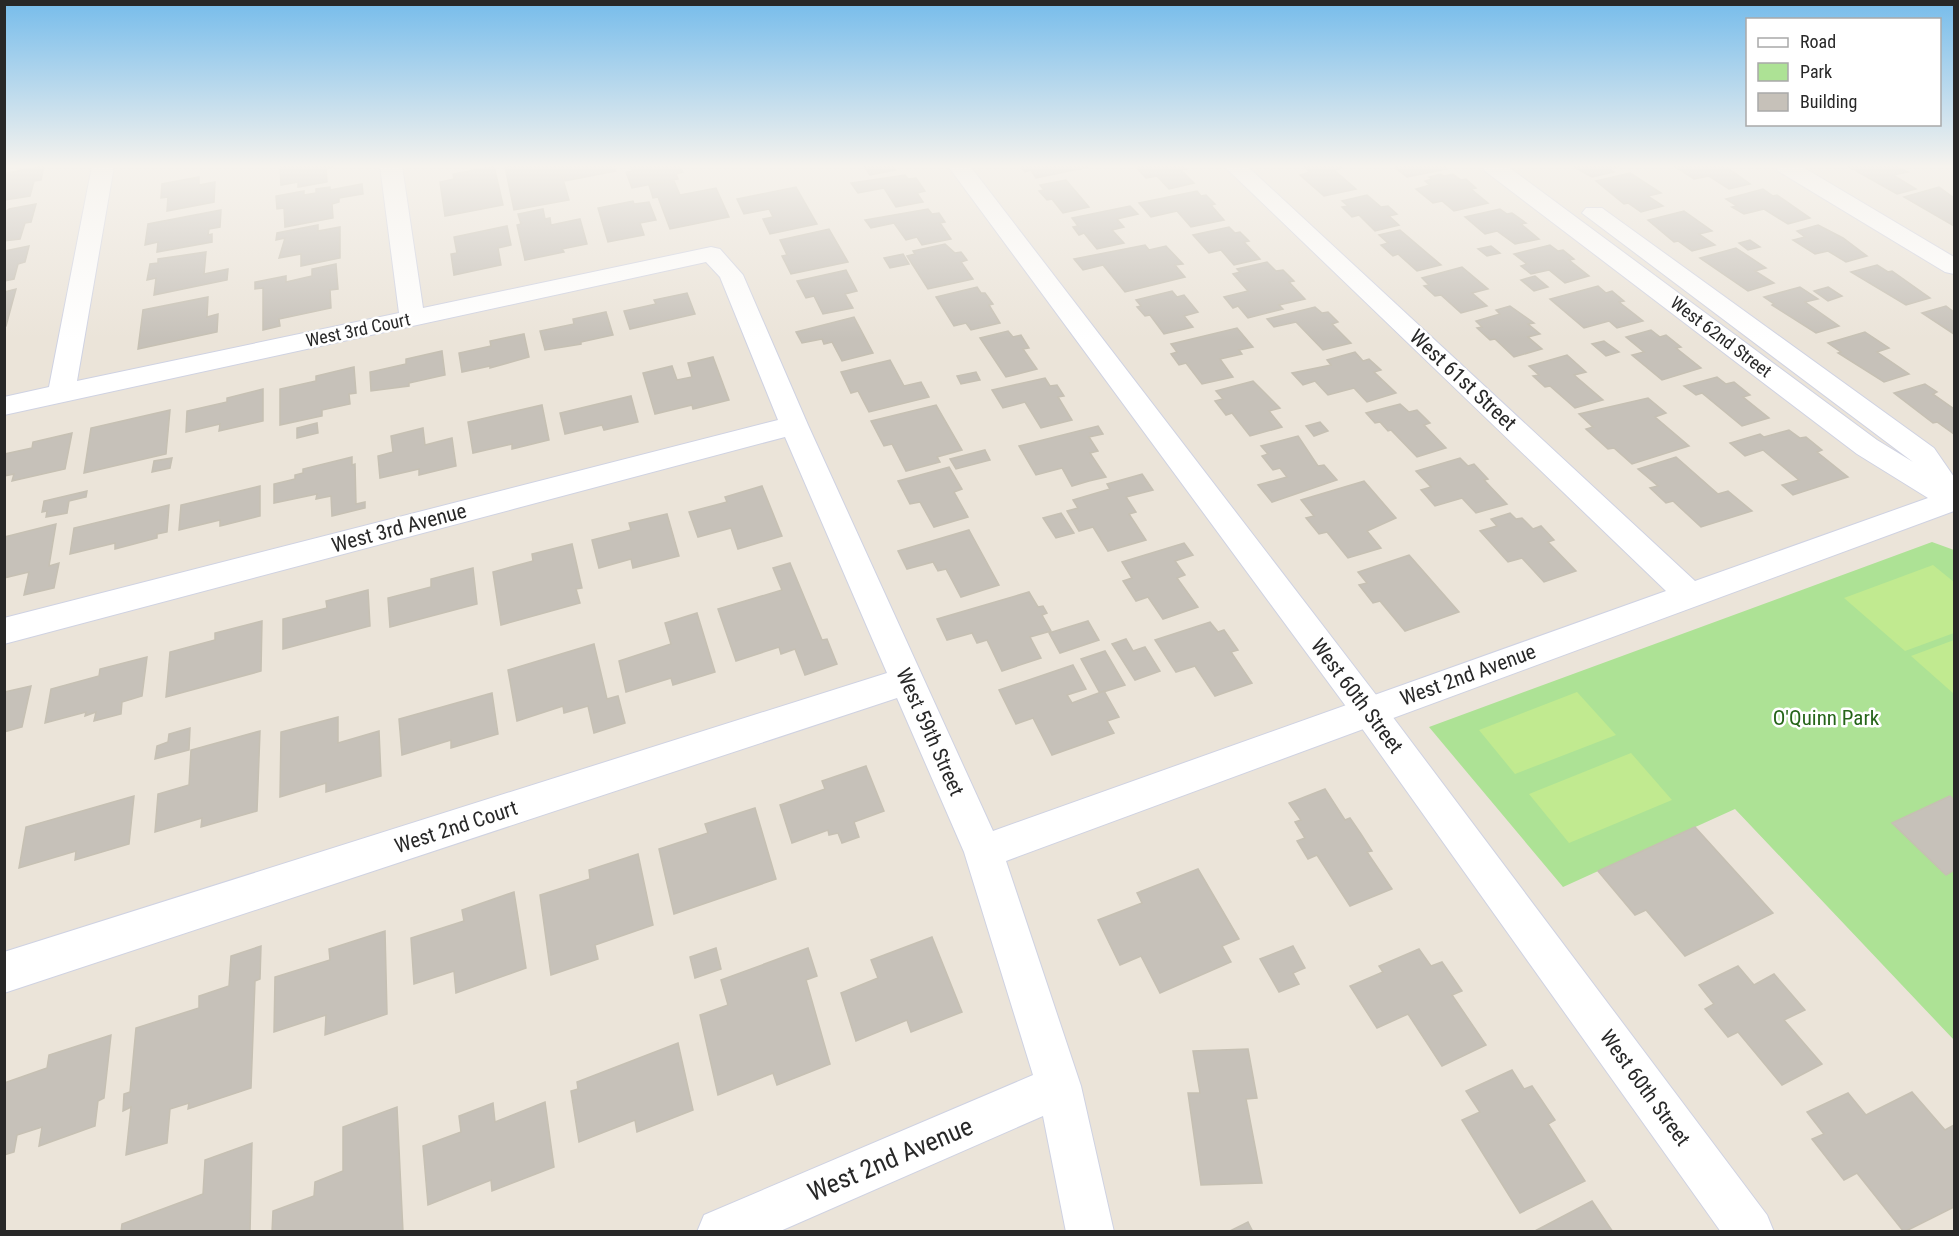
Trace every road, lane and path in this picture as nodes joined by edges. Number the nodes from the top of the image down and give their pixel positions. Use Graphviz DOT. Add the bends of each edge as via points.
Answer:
graph roads {
  1 [pos="92,224"];
  2 [pos="399,224"];
  3 [pos="1002,224"];
  4 [pos="1296,224"];
  5 [pos="1570,224"];
  6 [pos="1608,224"];
  7 [pos="1882,224"];
  8 [pos="711,254"];
  9 [pos="1954,267"];
  10 [pos="412,318"];
  11 [pos="61,394"];
  12 [pos="4,406"];
  13 [pos="794,425"];
  14 [pos="1954,500"];
  15 [pos="1690,595"];
  16 [pos="4,631"];
  17 [pos="907,681"];
  18 [pos="1368,710"];
  19 [pos="983,852"];
  20 [pos="4,973"];
  21 [pos="1059,1086"];
  22 [pos="721,1232"];
  23 [pos="1090,1232"];
  24 [pos="1750,1232"];
  1 -- 11 [label="street"];
  2 -- 10 [label="street"];
  3 -- 18 [label="street, West 60th Street"];
  4 -- 15 [label="street, West 61st Street"];
  5 -- 14 [label="street, West 62nd Street" via="1867,447"];
  6 -- 14 [label="street, West 62nd Street" via="1924,455"];
  7 -- 9 [label="street"];
  8 -- 10 [label="street, West 3rd Court"];
  8 -- 13 [label="street, West 59th Street" via="731,275"];
  10 -- 11 [label="street, West 3rd Court"];
  11 -- 12 [label="street, West 3rd Court"];
  13 -- 16 [label="street, West 3rd Avenue"];
  13 -- 17 [label="street, West 59th Street"];
  14 -- 15 [label="street, West 2nd Avenue"];
  15 -- 18 [label="street, West 2nd Avenue"];
  17 -- 19 [label="street, West 59th Street"];
  17 -- 20 [label="street, West 2nd Court"];
  18 -- 19 [label="street, West 2nd Avenue"];
  18 -- 24 [label="street, West 60th Street"];
  19 -- 21 [label="street, West 59th Street"];
  21 -- 22 [label="street, West 2nd Avenue"];
  21 -- 23 [label="street, West 59th Street"];
}
